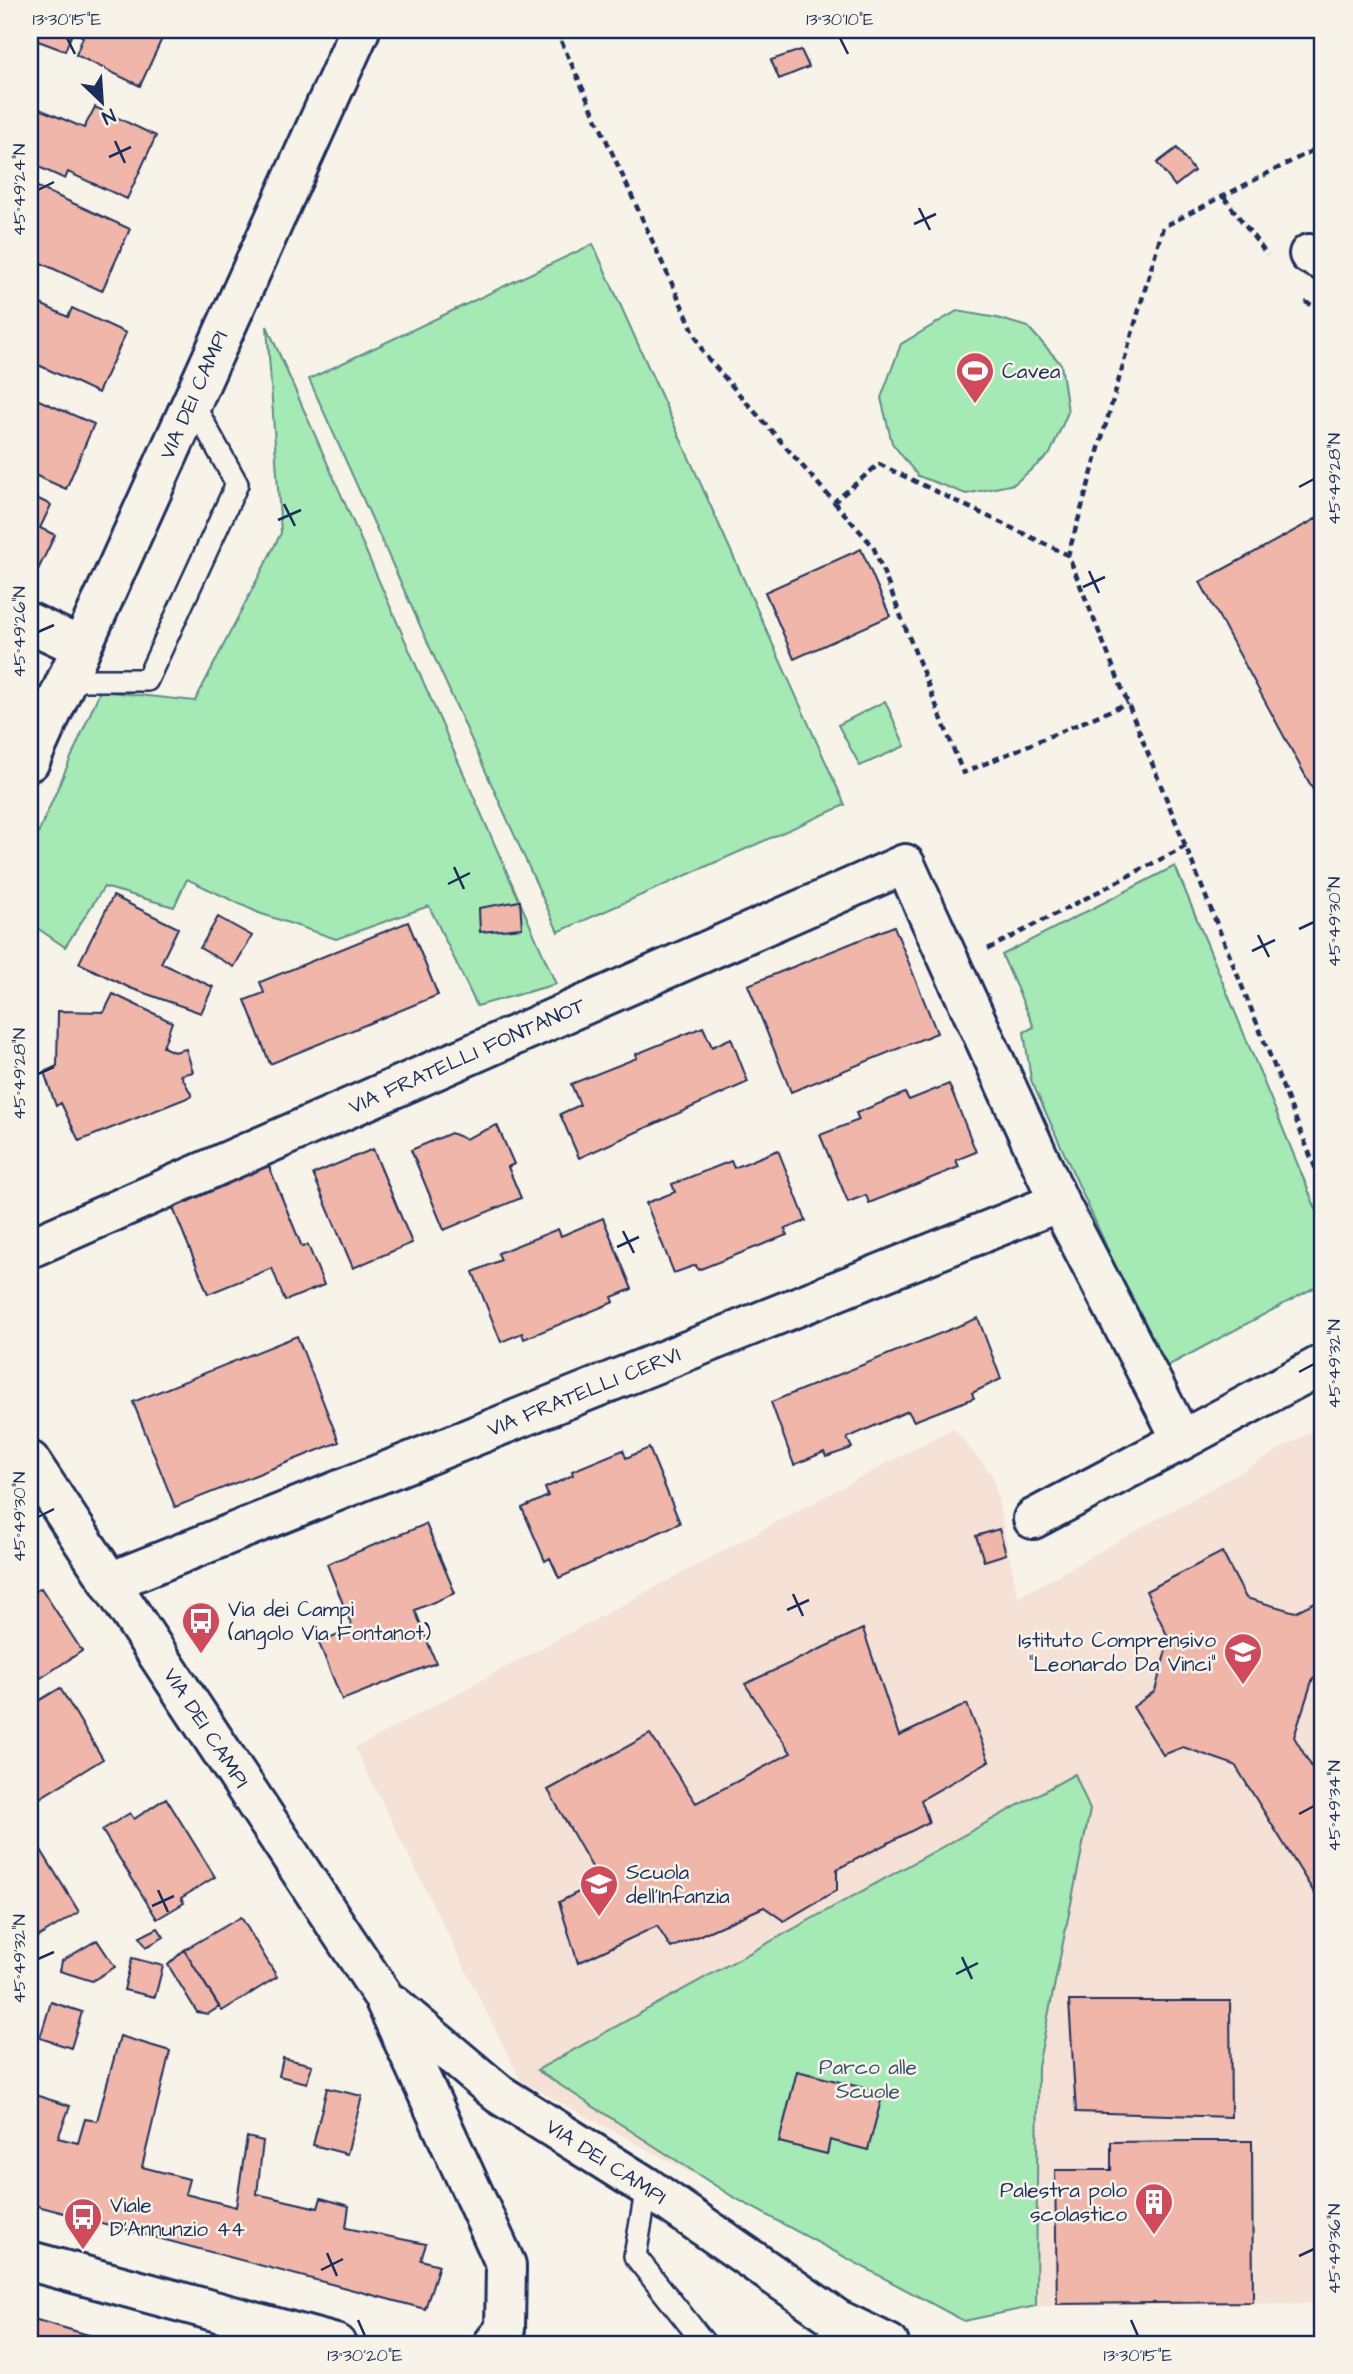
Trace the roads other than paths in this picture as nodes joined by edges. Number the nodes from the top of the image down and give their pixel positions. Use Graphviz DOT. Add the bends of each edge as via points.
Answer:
graph roads {
  1 [pos="360,30"];
  2 [pos="191,400"];
  3 [pos="30,622"];
  4 [pos="73,663"];
  5 [pos="30,761"];
  6 [pos="1059,1202"];
  7 [pos="30,1248"];
  8 [pos="1323,1364"];
  9 [pos="1182,1440"];
  10 [pos="30,1461"];
  11 [pos="1033,1519"];
  12 [pos="110,1582"];
  13 [pos="383,1996"];
  14 [pos="647,2187"];
  15 [pos="30,2261"];
  16 [pos="842,2336"];
  17 [pos="336,2344"];
  18 [pos="493,2344"];
  19 [pos="705,2344"];
  20 [pos="889,2344"];
  1 -- 2 [label="street, VIA DEI CAMPI"];
  2 -- 4 [label="street, VIA DEI CAMPI"];
  2 -- 4 [label="lane" via="237,484 147,680"];
  3 -- 4 [label="street"];
  4 -- 5 [label="street, VIA DEI CAMPI"];
  6 -- 7 [label="street, VIA FRATELLI FONTANOT" via="905,864"];
  6 -- 9 [label="street"];
  6 -- 12 [label="street, VIA FRATELLI CERVI"];
  8 -- 9 [label="street"];
  9 -- 11 [label="street"];
  10 -- 12 [label="street, VIA DEI CAMPI"];
  12 -- 13 [label="street, VIA DEI CAMPI"];
  13 -- 14 [label="street, VIA DEI CAMPI" via="499,2094"];
  13 -- 18 [label="street, VIA DEI CAMPI" via="506,2265 505,2329"];
  14 -- 16 [label="street, VIA DEI CAMPI"];
  14 -- 19 [label="lane" via="635,2256"];
  15 -- 17 [label="street"];
  16 -- 20 [label="street, VIA DEI CAMPI"];
}
